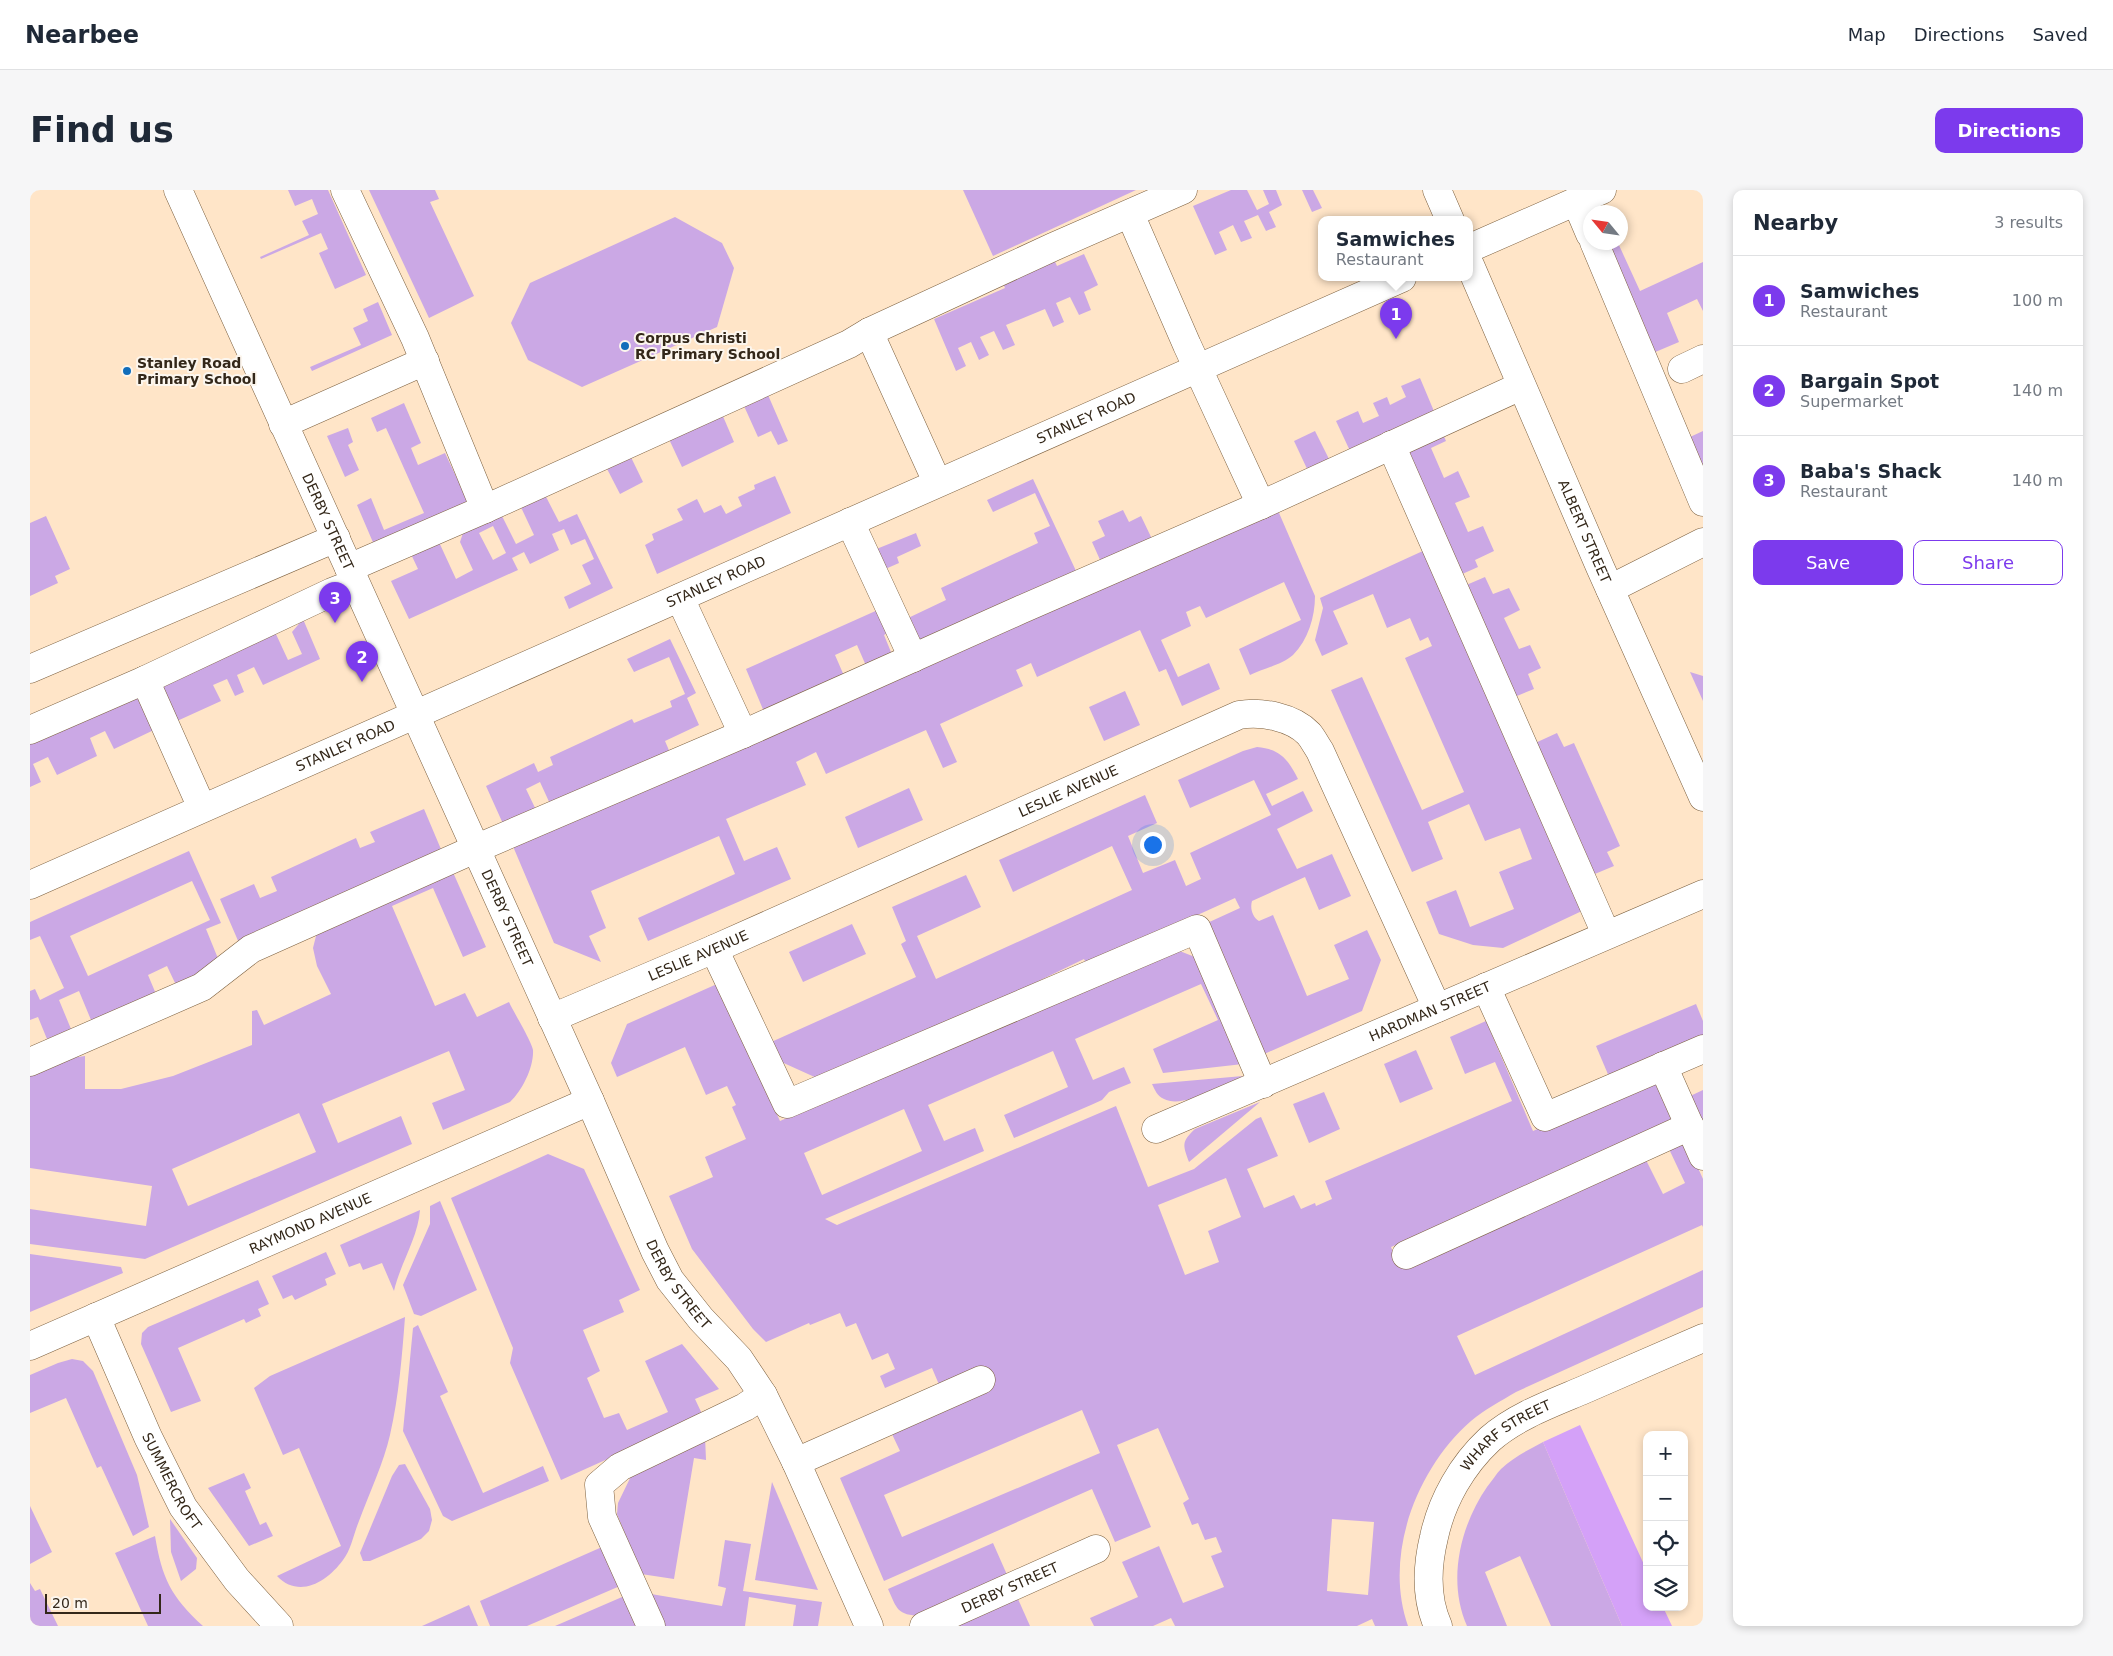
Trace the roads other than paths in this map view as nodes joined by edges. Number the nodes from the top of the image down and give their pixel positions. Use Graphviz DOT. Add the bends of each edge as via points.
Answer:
graph roads {
  1 [pos="178,190"];
  2 [pos="345,190"];
  3 [pos="1184,190"];
  4 [pos="1436,190"];
  5 [pos="1602,190"];
  6 [pos="1576,201"];
  7 [pos="1130,214"];
  8 [pos="1448,216"];
  9 [pos="1583,218"];
  10 [pos="1473,247"];
  11 [pos="1597,250"];
  12 [pos="1473,272"];
  13 [pos="1395,281"];
  14 [pos="869,332"];
  15 [pos="425,361"];
  16 [pos="1198,369"];
  17 [pos="1521,386"];
  18 [pos="283,424"];
  19 [pos="1392,444"];
  20 [pos="937,482"];
  21 [pos="1703,502"];
  22 [pos="1261,505"];
  23 [pos="485,509"];
  24 [pos="850,522"];
  25 [pos="336,538"];
  26 [pos="1703,542"];
  27 [pos="352,576"];
  28 [pos="1610,589"];
  29 [pos="680,598"];
  30 [pos="913,658"];
  31 [pos="30,669"];
  32 [pos="145,680"];
  33 [pos="416,714"];
  34 [pos="30,730"];
  35 [pos="743,734"];
  36 [pos="1703,797"];
  37 [pos="202,808"];
  38 [pos="475,849"];
  39 [pos="30,884"];
  40 [pos="1703,894"];
  41 [pos="1606,934"];
  42 [pos="714,949"];
  43 [pos="1486,987"];
  44 [pos="1437,1008"];
  45 [pos="552,1018"];
  46 [pos="1703,1049"];
  47 [pos="30,1062"];
  48 [pos="1663,1066"];
  49 [pos="1263,1084"];
  50 [pos="590,1101"];
  51 [pos="1690,1126"];
  52 [pos="1156,1129"];
  53 [pos="1703,1156"];
  54 [pos="1406,1255"];
  55 [pos="96,1317"];
  56 [pos="1703,1338"];
  57 [pos="30,1346"];
  58 [pos="981,1380"];
  59 [pos="763,1396"];
  60 [pos="796,1462"];
  61 [pos="1096,1549"];
  62 [pos="279,1626"];
  63 [pos="652,1626"];
  64 [pos="869,1626"];
  65 [pos="924,1626"];
  66 [pos="1438,1626"];
  1 -- 18 [label="street, DERBY STREET"];
  2 -- 15 [label="street"];
  3 -- 7 [label="street"];
  4 -- 8 [label="street"];
  5 -- 6 [label="street"];
  6 -- 9 [label="street"];
  6 -- 10 [label="street"];
  7 -- 14 [label="street"];
  7 -- 16 [label="street"];
  11 -- 21 [label="street"];
  12 -- 17 [label="street, ALBERT STREET"];
  13 -- 16 [label="street, STANLEY ROAD"];
  14 -- 20 [label="street"];
  14 -- 23 [label="street"];
  15 -- 18 [label="street"];
  15 -- 23 [label="street"];
  16 -- 20 [label="street, STANLEY ROAD"];
  16 -- 22 [label="street"];
  17 -- 19 [label="street"];
  17 -- 28 [label="street, ALBERT STREET"];
  18 -- 25 [label="street, DERBY STREET"];
  19 -- 22 [label="street"];
  19 -- 41 [label="street"];
  20 -- 24 [label="street, STANLEY ROAD"];
  22 -- 30 [label="street"];
  23 -- 27 [label="street"];
  24 -- 29 [label="street, STANLEY ROAD"];
  24 -- 30 [label="street"];
  25 -- 27 [label="street, DERBY STREET"];
  25 -- 31 [label="street"];
  26 -- 28 [label="street"];
  27 -- 32 [label="street" via="332,592"];
  27 -- 33 [label="street, DERBY STREET"];
  28 -- 36 [label="street, ALBERT STREET"];
  29 -- 33 [label="street, STANLEY ROAD"];
  29 -- 35 [label="street"];
  30 -- 35 [label="street"];
  32 -- 34 [label="street"];
  32 -- 37 [label="street"];
  33 -- 37 [label="street, STANLEY ROAD"];
  33 -- 38 [label="street, DERBY STREET"];
  35 -- 38 [label="street"];
  37 -- 39 [label="street, STANLEY ROAD"];
  38 -- 45 [label="street, DERBY STREET"];
  38 -- 47 [label="street" via="251,950 202,987"];
  40 -- 41 [label="street, HARDMAN STREET"];
  41 -- 43 [label="street, HARDMAN STREET"];
  42 -- 44 [label="street, LESLIE AVENUE" via="1239,716 1265,715 1289,720 1308,733 1320,750"];
  42 -- 45 [label="street, LESLIE AVENUE"];
  42 -- 49 [label="street" via="787,1104 1197,929"];
  43 -- 44 [label="street, HARDMAN STREET"];
  43 -- 48 [label="street" via="1546,1116"];
  44 -- 49 [label="street, HARDMAN STREET"];
  45 -- 50 [label="street, DERBY STREET"];
  46 -- 48 [label="street"];
  48 -- 51 [label="street"];
  49 -- 52 [label="street, HARDMAN STREET"];
  50 -- 55 [label="street, RAYMOND AVENUE"];
  50 -- 59 [label="street, DERBY STREET" via="670,1280 739,1359"];
  51 -- 53 [label="street"];
  51 -- 54 [label="street"];
  55 -- 57 [label="street, RAYMOND AVENUE"];
  55 -- 62 [label="street, SUMMERCROFT" via="148,1437 183,1507 237,1580"];
  56 -- 66 [label="street, WHARF STREET" via="1526,1416 1491,1439 1467,1464 1438,1516 1429,1556 1428,1587"];
  58 -- 60 [label="street"];
  59 -- 60 [label="street, DERBY STREET"];
  59 -- 63 [label="street" via="620,1467 599,1485 602,1517"];
  60 -- 64 [label="street, DERBY STREET"];
  61 -- 65 [label="street, DERBY STREET"];
}
